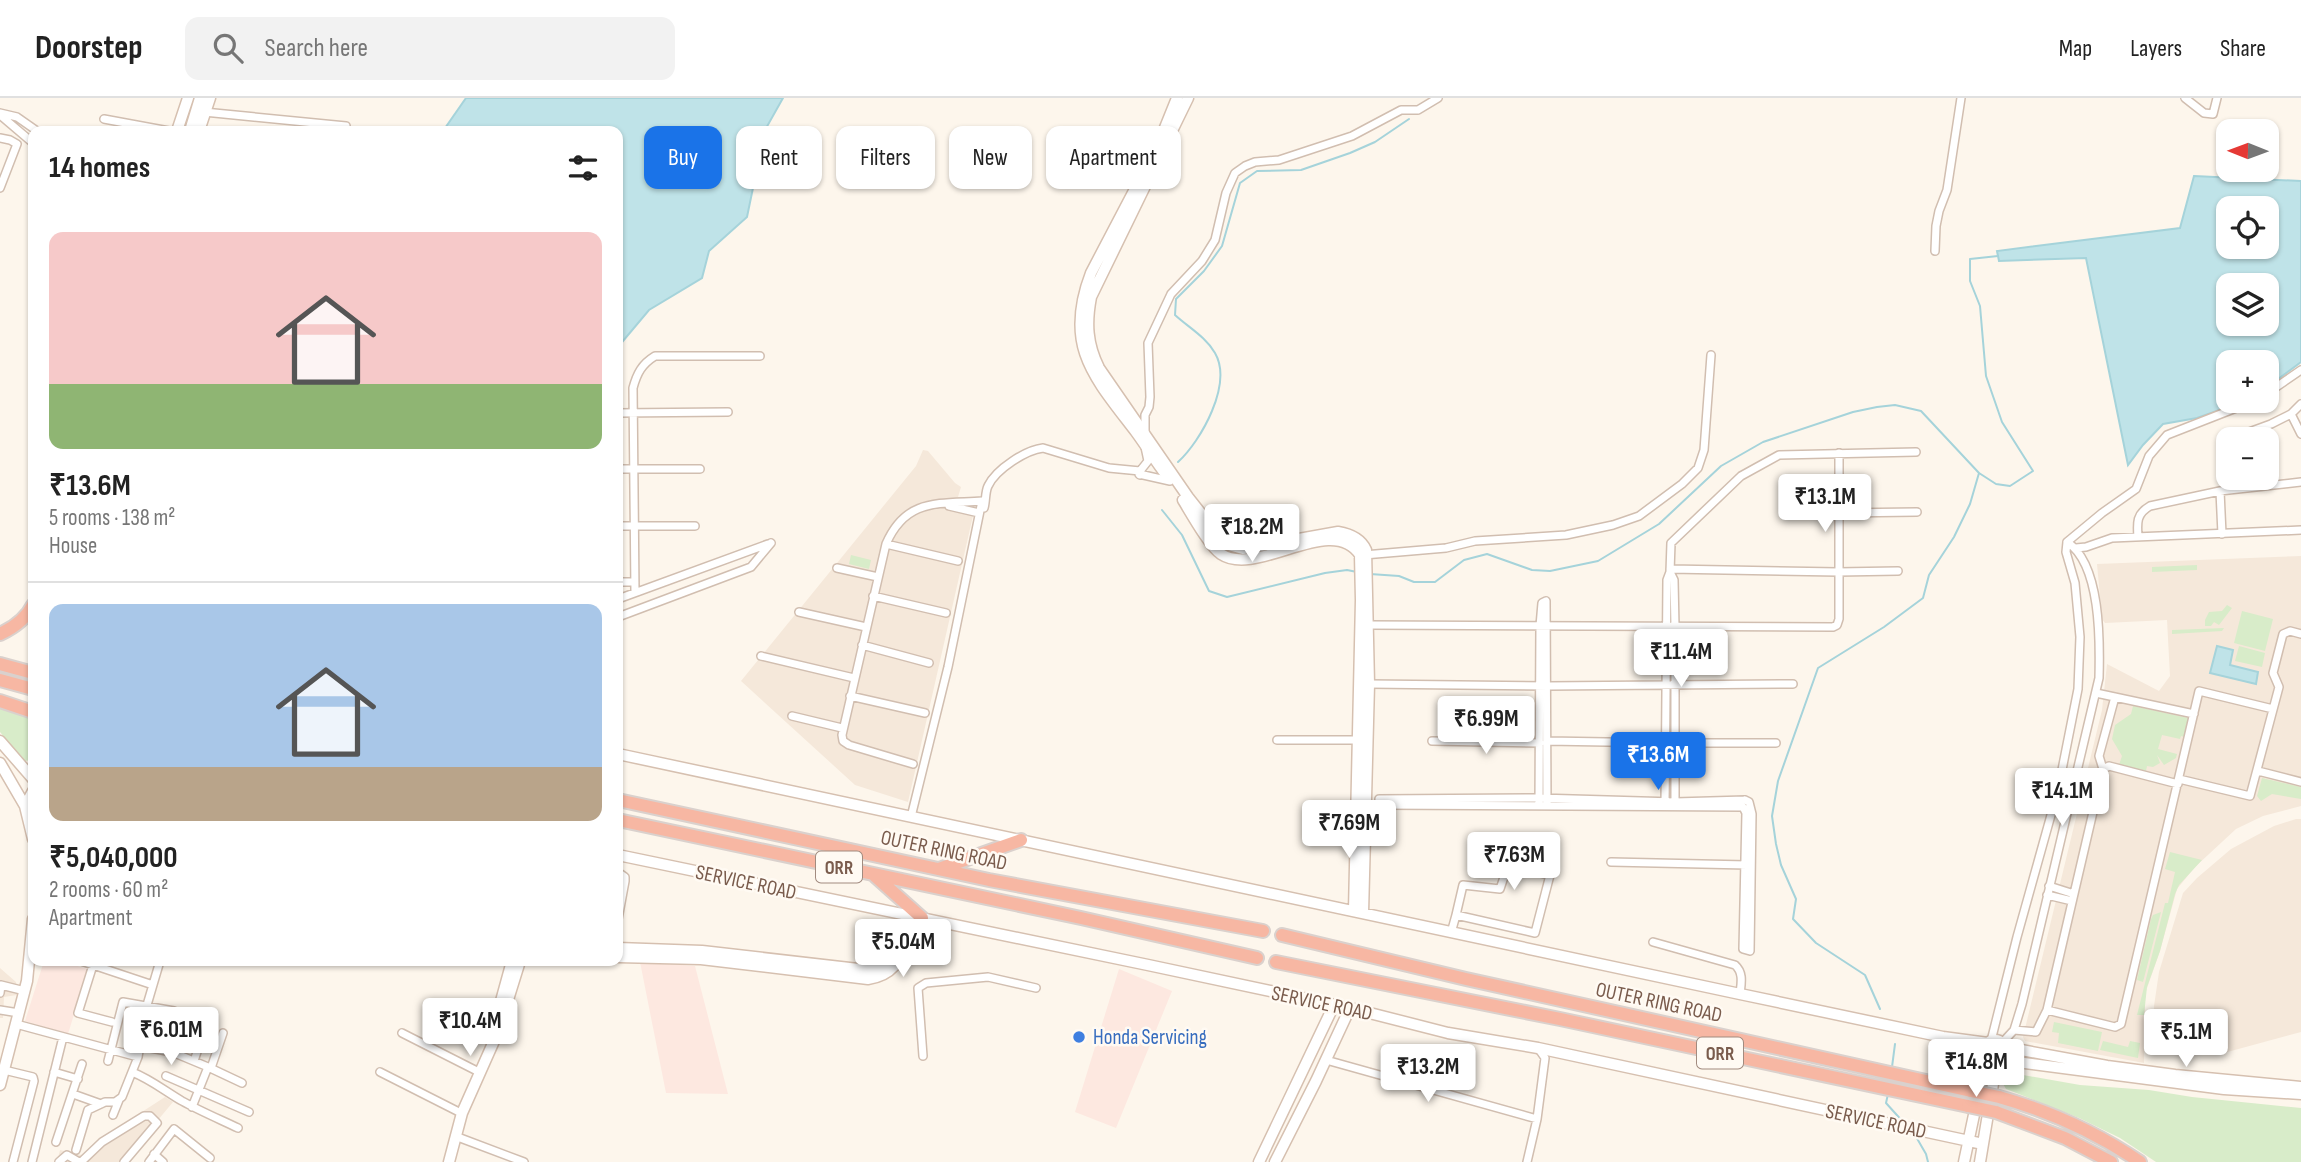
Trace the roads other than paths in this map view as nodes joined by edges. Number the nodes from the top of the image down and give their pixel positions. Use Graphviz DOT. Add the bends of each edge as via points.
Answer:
graph roads {
  1 [pos="188,98"];
  2 [pos="200,98"];
  3 [pos="210,98"];
  4 [pos="1177,98"];
  5 [pos="1188,98"];
  6 [pos="1438,98"];
  7 [pos="1961,98"];
  8 [pos="2185,98"];
  9 [pos="2217,98"];
  10 [pos="201,112"];
  11 [pos="0,114"];
  12 [pos="104,120"];
  13 [pos="30,126"];
  14 [pos="139,126"];
  15 [pos="179,126"];
  16 [pos="193,126"];
  17 [pos="200,126"];
  18 [pos="346,126"];
  19 [pos="0,138"];
  20 [pos="28,139"];
  21 [pos="0,188"];
  22 [pos="1936,251"];
  23 [pos="1711,355"];
  24 [pos="760,356"];
  25 [pos="2301,370"];
  26 [pos="2279,385"];
  27 [pos="2301,404"];
  28 [pos="728,412"];
  29 [pos="623,413"];
  30 [pos="633,413"];
  31 [pos="2223,413"];
  32 [pos="2291,414"];
  33 [pos="2259,427"];
  34 [pos="1144,433"];
  35 [pos="2301,434"];
  36 [pos="1145,446"];
  37 [pos="1916,452"];
  38 [pos="1839,453"];
  39 [pos="623,469"];
  40 [pos="634,469"];
  41 [pos="700,469"];
  42 [pos="1140,473"];
  43 [pos="2301,482"];
  44 [pos="1174,484"];
  45 [pos="2220,491"];
  46 [pos="984,502"];
  47 [pos="938,504"];
  48 [pos="1917,512"];
  49 [pos="979,513"];
  50 [pos="1840,513"];
  51 [pos="623,526"];
  52 [pos="634,526"];
  53 [pos="695,526"];
  54 [pos="2301,530"];
  55 [pos="2222,534"];
  56 [pos="2138,537"];
  57 [pos="2067,542"];
  58 [pos="886,544"];
  59 [pos="2076,548"];
  60 [pos="1364,555"];
  61 [pos="958,561"];
  62 [pos="837,568"];
  63 [pos="1670,570"];
  64 [pos="1898,571"];
  65 [pos="1838,572"];
  66 [pos="1364,573"];
  67 [pos="878,577"];
  68 [pos="623,582"];
  69 [pos="635,582"];
  70 [pos="635,593"];
  71 [pos="873,596"];
  72 [pos="623,597"];
  73 [pos="799,612"];
  74 [pos="946,613"];
  75 [pos="28,614"];
  76 [pos="623,615"];
  77 [pos="1369,625"];
  78 [pos="1544,626"];
  79 [pos="866,627"];
  80 [pos="1672,627"];
  81 [pos="0,634"];
  82 [pos="2301,634"];
  83 [pos="862,645"];
  84 [pos="761,656"];
  85 [pos="929,663"];
  86 [pos="0,664"];
  87 [pos="28,672"];
  88 [pos="854,678"];
  89 [pos="0,680"];
  90 [pos="1368,684"];
  91 [pos="1793,684"];
  92 [pos="1544,685"];
  93 [pos="1671,685"];
  94 [pos="28,688"];
  95 [pos="2096,693"];
  96 [pos="850,696"];
  97 [pos="2115,697"];
  98 [pos="0,701"];
  99 [pos="2273,709"];
  100 [pos="28,710"];
  101 [pos="925,713"];
  102 [pos="2194,714"];
  103 [pos="792,716"];
  104 [pos="842,728"];
  105 [pos="1277,740"];
  106 [pos="1358,740"];
  107 [pos="0,741"];
  108 [pos="1432,741"];
  109 [pos="1544,742"];
  110 [pos="1671,743"];
  111 [pos="1776,743"];
  112 [pos="2081,752"];
  113 [pos="623,755"];
  114 [pos="2099,756"];
  115 [pos="0,764"];
  116 [pos="913,764"];
  117 [pos="2103,769"];
  118 [pos="2258,771"];
  119 [pos="28,773"];
  120 [pos="2178,782"];
  121 [pos="2301,782"];
  122 [pos="28,800"];
  123 [pos="623,801"];
  124 [pos="1543,802"];
  125 [pos="1666,804"];
  126 [pos="1675,804"];
  127 [pos="25,806"];
  128 [pos="28,816"];
  129 [pos="913,817"];
  130 [pos="623,821"];
  131 [pos="1021,841"];
  132 [pos="623,856"];
  133 [pos="1611,862"];
  134 [pos="1749,865"];
  135 [pos="938,869"];
  136 [pos="872,874"];
  137 [pos="2048,890"];
  138 [pos="2073,897"];
  139 [pos="1092,900"];
  140 [pos="1359,912"];
  141 [pos="1456,915"];
  142 [pos="922,918"];
  143 [pos="1088,920"];
  144 [pos="1263,931"];
  145 [pos="1451,933"];
  146 [pos="1282,935"];
  147 [pos="1653,942"];
  148 [pos="623,948"];
  149 [pos="623,957"];
  150 [pos="1257,958"];
  151 [pos="1276,962"];
  152 [pos="29,966"];
  153 [pos="93,966"];
  154 [pos="96,966"];
  155 [pos="159,966"];
  156 [pos="511,966"];
  157 [pos="518,966"];
  158 [pos="862,974"];
  159 [pos="153,985"];
  160 [pos="0,987"];
  161 [pos="1036,988"];
  162 [pos="25,991"];
  163 [pos="1740,994"];
  164 [pos="147,1005"];
  165 [pos="1334,1005"];
  166 [pos="1350,1008"];
  167 [pos="0,1010"];
  168 [pos="2047,1010"];
  169 [pos="174,1011"];
  170 [pos="18,1018"];
  171 [pos="112,1022"];
  172 [pos="205,1028"];
  173 [pos="2014,1030"];
  174 [pos="223,1033"];
  175 [pos="402,1033"];
  176 [pos="63,1037"];
  177 [pos="1989,1042"];
  178 [pos="2004,1045"];
  179 [pos="140,1046"];
  180 [pos="1538,1048"];
  181 [pos="110,1050"];
  182 [pos="923,1056"];
  183 [pos="138,1057"];
  184 [pos="1986,1058"];
  185 [pos="1326,1060"];
  186 [pos="107,1061"];
  187 [pos="194,1061"];
  188 [pos="2001,1061"];
  189 [pos="82,1063"];
  190 [pos="210,1067"];
  191 [pos="4,1070"];
  192 [pos="475,1070"];
  193 [pos="54,1072"];
  194 [pos="132,1072"];
  195 [pos="380,1072"];
  196 [pos="166,1076"];
  197 [pos="78,1079"];
  198 [pos="242,1083"];
  199 [pos="0,1085"];
  200 [pos="2301,1087"];
  201 [pos="198,1090"];
  202 [pos="73,1094"];
  203 [pos="2301,1094"];
  204 [pos="1292,1095"];
  205 [pos="119,1100"];
  206 [pos="1305,1102"];
  207 [pos="101,1104"];
  208 [pos="192,1107"];
  209 [pos="457,1111"];
  210 [pos="249,1112"];
  211 [pos="113,1115"];
  212 [pos="1536,1119"];
  213 [pos="238,1128"];
  214 [pos="455,1136"];
  215 [pos="1968,1141"];
  216 [pos="56,1142"];
  217 [pos="1983,1144"];
  218 [pos="76,1150"];
  219 [pos="154,1154"];
  220 [pos="210,1157"];
  221 [pos="13,1162"];
  222 [pos="32,1162"];
  223 [pos="59,1162"];
  224 [pos="80,1162"];
  225 [pos="124,1162"];
  226 [pos="149,1162"];
  227 [pos="163,1162"];
  228 [pos="443,1162"];
  229 [pos="449,1162"];
  230 [pos="524,1162"];
  231 [pos="1259,1162"];
  232 [pos="1275,1162"];
  233 [pos="1527,1162"];
  234 [pos="1964,1162"];
  235 [pos="1980,1162"];
  236 [pos="2111,1162"];
  237 [pos="2140,1162"];
  1 -- 15 [label="main road"];
  2 -- 10 [label="main road"];
  3 -- 10 [label="main road"];
  4 -- 36 [label="main road" via="1158,145 1091,273 1080,313 1083,350 1092,372"];
  5 -- 34 [label="main road" via="1109,257 1088,315 1088,338 1095,360"];
  6 -- 34 [label="street" via="1418,110 1401,110 1352,136 1279,160 1255,162 1236,173 1226,193 1215,240 1171,294 1148,343 1150,397"];
  7 -- 22 [label="street" via="1947,190 1936,226"];
  8 -- 9 [label="street" via="2204,113 2213,114"];
  10 -- 16 [label="main road"];
  10 -- 17 [label="main road"];
  10 -- 18 [label="street"];
  11 -- 13 [label="street" via="17,117"];
  11 -- 20 [label="street"];
  12 -- 14 [label="street"];
  19 -- 21 [label="street" via="17,144"];
  23 -- 60 [label="street" via="1704,450 1698,468 1639,516 1566,535"];
  24 -- 30 [label="street" via="655,356 637,374"];
  25 -- 26 [label="street"];
  27 -- 32 [label="street"];
  28 -- 30 [label="street"];
  29 -- 30 [label="street"];
  30 -- 40 [label="street"];
  31 -- 57 [label="street" via="2167,435 2149,456 2136,489"];
  32 -- 33 [label="street"];
  32 -- 35 [label="street"];
  34 -- 36 [label="street"];
  34 -- 44 [label="main road"];
  36 -- 42 [label="street" via="1148,461"];
  36 -- 44 [label="main road"];
  37 -- 38 [label="street"];
  38 -- 50 [label="street"];
  38 -- 63 [label="street" via="1779,455 1741,477 1671,543"];
  39 -- 40 [label="street"];
  40 -- 41 [label="street"];
  40 -- 52 [label="street"];
  42 -- 44 [label="street"];
  42 -- 46 [label="street" via="1033,449 997,474"];
  43 -- 45 [label="street"];
  44 -- 60 [label="main road" via="1218,552 1234,560 1332,540"];
  45 -- 55 [label="street"];
  45 -- 56 [label="street" via="2141,511"];
  46 -- 47 [label="street"];
  46 -- 49 [label="street"];
  46 -- 129 [label="street" via="952,664"];
  47 -- 49 [label="street"];
  47 -- 58 [label="street" via="917,508 903,517"];
  48 -- 50 [label="street"];
  49 -- 129 [label="street"];
  50 -- 65 [label="street"];
  51 -- 52 [label="street"];
  52 -- 53 [label="street"];
  52 -- 69 [label="street"];
  54 -- 55 [label="street"];
  55 -- 56 [label="street"];
  56 -- 59 [label="street" via="2112,538"];
  57 -- 59 [label="street"];
  57 -- 177 [label="street" via="2080,637 2078,689 2058,790"];
  58 -- 61 [label="street"];
  58 -- 67 [label="street"];
  59 -- 95 [label="street" via="2091,577 2097,619"];
  60 -- 66 [label="main road"];
  62 -- 67 [label="street"];
  63 -- 65 [label="street"];
  63 -- 80 [label="street"];
  64 -- 65 [label="street"];
  65 -- 80 [label="street" via="1839,619 1833,627"];
  66 -- 77 [label="main road"];
  66 -- 106 [label="main road"];
  67 -- 71 [label="street"];
  68 -- 69 [label="street"];
  69 -- 70 [label="street"];
  70 -- 72 [label="street"];
  70 -- 76 [label="street" via="771,543 751,567"];
  71 -- 74 [label="street"];
  71 -- 79 [label="street"];
  73 -- 79 [label="street"];
  75 -- 81 [label="highway"];
  77 -- 78 [label="street"];
  77 -- 90 [label="main road"];
  78 -- 80 [label="street"];
  78 -- 92 [label="street"];
  79 -- 83 [label="street"];
  80 -- 93 [label="street"];
  82 -- 99 [label="street" via="2283,634 2273,673 2279,687"];
  83 -- 85 [label="street"];
  83 -- 88 [label="street"];
  84 -- 88 [label="street"];
  86 -- 87 [label="highway"];
  88 -- 96 [label="street"];
  89 -- 94 [label="highway"];
  90 -- 92 [label="street"];
  90 -- 140 [label="main road"];
  91 -- 93 [label="street"];
  92 -- 93 [label="street"];
  92 -- 109 [label="street"];
  93 -- 110 [label="street"];
  95 -- 97 [label="street"];
  95 -- 112 [label="street"];
  96 -- 101 [label="street"];
  96 -- 104 [label="street"];
  97 -- 102 [label="street"];
  97 -- 114 [label="street"];
  98 -- 100 [label="highway"];
  99 -- 102 [label="street" via="2199,691"];
  99 -- 118 [label="street"];
  102 -- 120 [label="street"];
  103 -- 104 [label="street"];
  104 -- 116 [label="street" via="849,745"];
  105 -- 106 [label="street"];
  106 -- 140 [label="main road"];
  107 -- 119 [label="main road"];
  108 -- 109 [label="street"];
  109 -- 110 [label="street"];
  109 -- 124 [label="street"];
  110 -- 111 [label="street"];
  110 -- 125 [label="street"];
  110 -- 126 [label="street"];
  112 -- 114 [label="street"];
  112 -- 137 [label="street"];
  113 -- 129 [label="main road"];
  114 -- 117 [label="street"];
  115 -- 127 [label="main road"];
  117 -- 120 [label="street" via="2109,766"];
  117 -- 138 [label="street"];
  118 -- 120 [label="street" via="2247,796"];
  118 -- 121 [label="street"];
  120 -- 168 [label="street" via="2121,1024 2115,1027"];
  122 -- 127 [label="main road"];
  123 -- 135 [label="highway, OUTER RING ROAD / ORR"];
  124 -- 124 [label="street" via="1379,805 1379,799"];
  124 -- 125 [label="street"];
  125 -- 126 [label="street"];
  126 -- 134 [label="street" via="1749,802"];
  127 -- 128 [label="main road"];
  129 -- 131 [label="main road"];
  130 -- 136 [label="highway, OUTER RING ROAD / ORR"];
  131 -- 135 [label="highway"];
  131 -- 140 [label="main road"];
  132 -- 142 [label="main road, SERVICE ROAD"];
  133 -- 134 [label="street"];
  134 -- 134 [label="street" via="1750,951 1743,949"];
  135 -- 139 [label="highway, OUTER RING ROAD / ORR"];
  136 -- 142 [label="highway"];
  136 -- 143 [label="highway, OUTER RING ROAD / ORR"];
  137 -- 138 [label="street"];
  137 -- 173 [label="street"];
  138 -- 168 [label="street"];
  139 -- 143 [label="highway"];
  139 -- 144 [label="highway, OUTER RING ROAD / ORR"];
  140 -- 145 [label="main road"];
  141 -- 141 [label="street" via="1535,933 1550,875 1513,867 1500,889 1463,885"];
  141 -- 145 [label="street"];
  142 -- 165 [label="main road, SERVICE ROAD"];
  143 -- 150 [label="highway, OUTER RING ROAD / ORR"];
  145 -- 163 [label="main road"];
  146 -- 237 [label="highway, OUTER RING ROAD / ORR, bridge" via="1999,1097 2072,1124"];
  147 -- 163 [label="street" via="1735,965 1740,969"];
  148 -- 158 [label="main road" via="702,951"];
  149 -- 158 [label="main road"];
  151 -- 236 [label="highway, OUTER RING ROAD / ORR, bridge" via="1996,1112"];
  152 -- 162 [label="main road"];
  153 -- 171 [label="street" via="78,1013"];
  154 -- 159 [label="street"];
  155 -- 159 [label="street"];
  156 -- 192 [label="main road" via="493,1030"];
  157 -- 214 [label="main road" via="498,1032"];
  158 -- 158 [label="main road" via="885,964 894,953 895,939 904,938 895,966 880,977"];
  159 -- 164 [label="street"];
  160 -- 162 [label="street"];
  161 -- 182 [label="street" via="988,977 926,983 918,988"];
  162 -- 170 [label="main road"];
  163 -- 177 [label="main road" via="1943,1037"];
  164 -- 169 [label="street"];
  164 -- 179 [label="street"];
  164 -- 181 [label="street" via="123,1002"];
  165 -- 166 [label="main road, SERVICE ROAD"];
  165 -- 204 [label="main road"];
  166 -- 180 [label="main road, SERVICE ROAD" via="1448,1033"];
  166 -- 185 [label="main road"];
  167 -- 170 [label="street"];
  168 -- 173 [label="street" via="2036,1032"];
  170 -- 176 [label="street"];
  170 -- 191 [label="main road"];
  172 -- 187 [label="street"];
  173 -- 178 [label="street"];
  174 -- 190 [label="street"];
  175 -- 192 [label="street"];
  176 -- 181 [label="street"];
  176 -- 193 [label="street"];
  177 -- 178 [label="main road"];
  177 -- 184 [label="main road"];
  178 -- 188 [label="main road" via="2006,1054"];
  178 -- 200 [label="main road" via="2121,1068"];
  179 -- 183 [label="street"];
  179 -- 187 [label="street"];
  180 -- 212 [label="street" via="1545,1058"];
  180 -- 215 [label="main road, SERVICE ROAD"];
  181 -- 183 [label="street"];
  181 -- 186 [label="street"];
  183 -- 194 [label="street"];
  184 -- 188 [label="main road"];
  184 -- 215 [label="main road"];
  185 -- 206 [label="main road"];
  185 -- 212 [label="street"];
  187 -- 190 [label="street"];
  188 -- 203 [label="main road"];
  188 -- 217 [label="main road"];
  189 -- 197 [label="street"];
  190 -- 198 [label="street"];
  190 -- 201 [label="street"];
  191 -- 199 [label="main road"];
  191 -- 221 [label="street" via="33,1077"];
  192 -- 209 [label="main road"];
  193 -- 197 [label="street"];
  193 -- 222 [label="street"];
  194 -- 205 [label="street"];
  194 -- 208 [label="street"];
  195 -- 209 [label="street"];
  196 -- 201 [label="street"];
  197 -- 202 [label="street"];
  201 -- 208 [label="street"];
  201 -- 210 [label="street"];
  202 -- 207 [label="street"];
  202 -- 216 [label="street"];
  204 -- 206 [label="main road"];
  204 -- 231 [label="main road"];
  205 -- 207 [label="street"];
  205 -- 211 [label="street"];
  206 -- 232 [label="main road"];
  207 -- 218 [label="street" via="89,1110"];
  208 -- 213 [label="street"];
  209 -- 228 [label="main road"];
  212 -- 233 [label="street"];
  214 -- 229 [label="main road"];
  214 -- 230 [label="street"];
  215 -- 217 [label="main road, SERVICE ROAD"];
  215 -- 234 [label="main road"];
  217 -- 235 [label="main road"];
  219 -- 220 [label="street" via="174,1129"];
  219 -- 226 [label="street"];
  219 -- 227 [label="street"];
  223 -- 224 [label="street" via="67,1155"];
  224 -- 225 [label="street" via="102,1142 150,1116 157,1123"];
}
